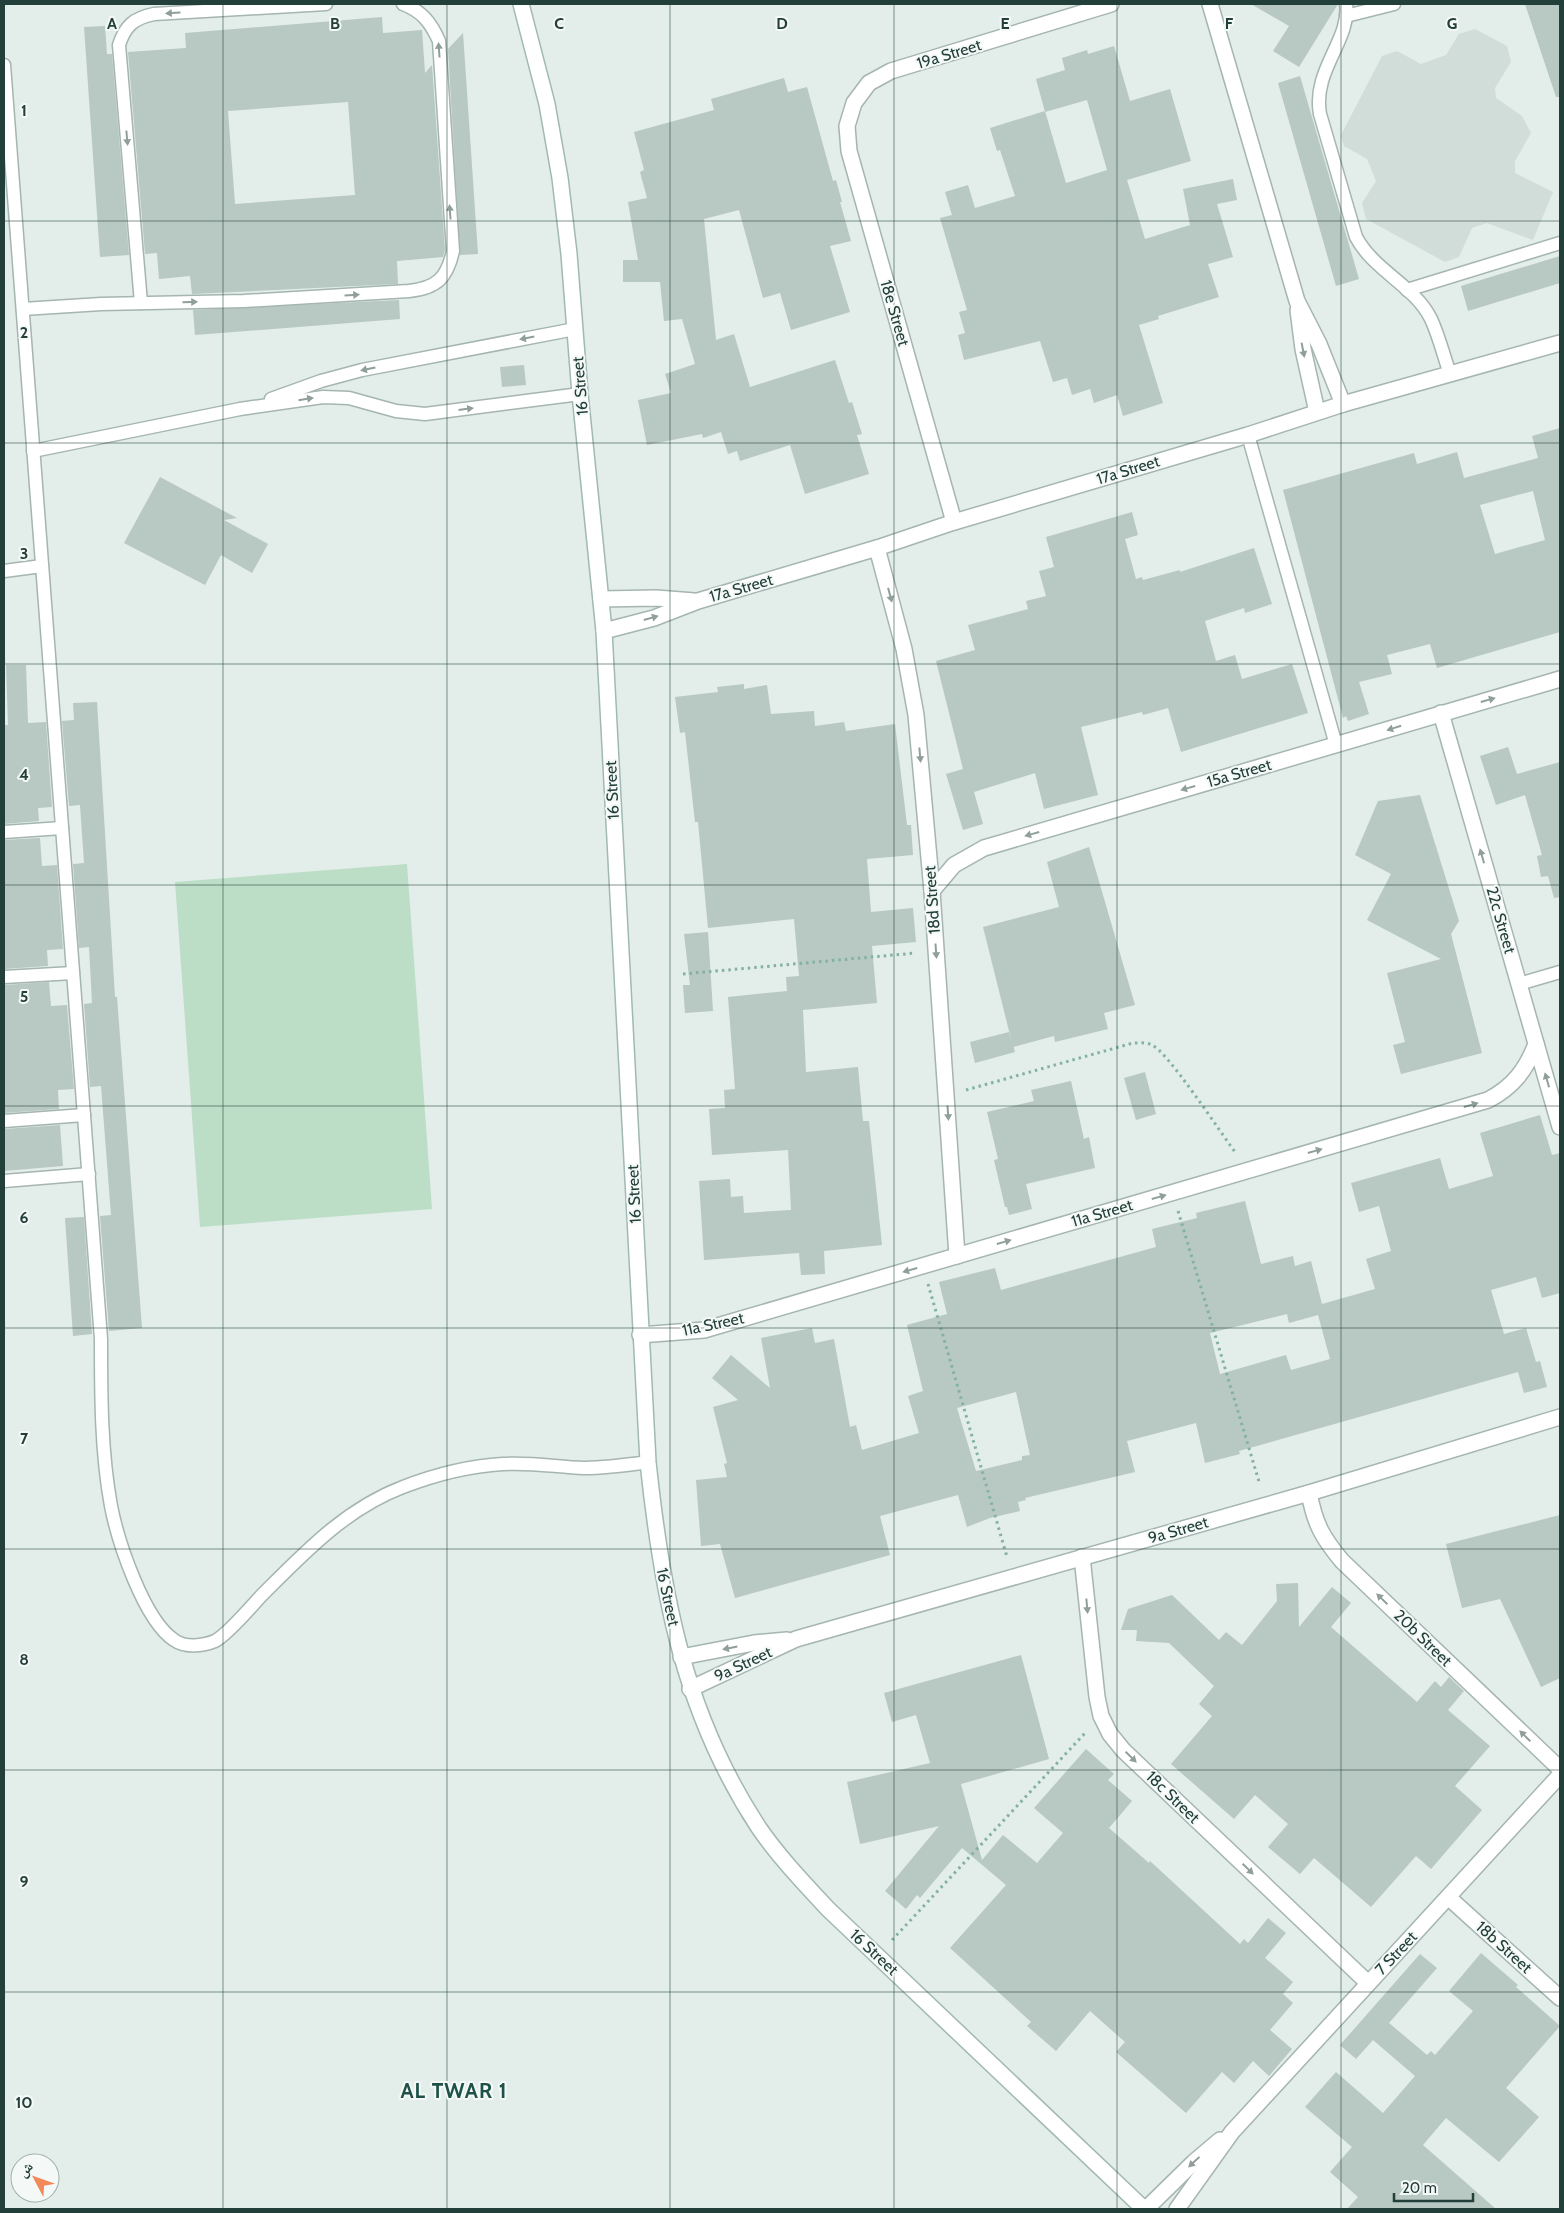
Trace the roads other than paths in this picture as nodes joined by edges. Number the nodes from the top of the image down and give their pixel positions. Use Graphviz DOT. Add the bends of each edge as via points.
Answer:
graph roads {
  1 [pos="326,4"];
  2 [pos="403,4"];
  3 [pos="521,4"];
  4 [pos="1112,4"];
  5 [pos="1210,4"];
  6 [pos="1394,4"];
  7 [pos="1346,10"];
  8 [pos="4,65"];
  9 [pos="854,103"];
  10 [pos="8,176"];
  11 [pos="1560,243"];
  12 [pos="1407,290"];
  13 [pos="1297,301"];
  14 [pos="141,304"];
  15 [pos="23,309"];
  16 [pos="575,329"];
  17 [pos="1560,344"];
  18 [pos="1450,374"];
  19 [pos="580,394"];
  20 [pos="1343,404"];
  21 [pos="240,410"];
  22 [pos="1317,412"];
  23 [pos="1248,435"];
  24 [pos="33,451"];
  25 [pos="954,522"];
  26 [pos="877,548"];
  27 [pos="42,566"];
  28 [pos="4,571"];
  29 [pos="600,599"];
  30 [pos="698,601"];
  31 [pos="604,631"];
  32 [pos="1560,679"];
  33 [pos="1441,713"];
  34 [pos="1336,745"];
  35 [pos="62,828"];
  36 [pos="4,832"];
  37 [pos="932,891"];
  38 [pos="1560,972"];
  39 [pos="73,973"];
  40 [pos="4,977"];
  41 [pos="1519,984"];
  42 [pos="1536,1044"];
  43 [pos="84,1115"];
  44 [pos="4,1121"];
  45 [pos="1560,1127"];
  46 [pos="88,1174"];
  47 [pos="4,1181"];
  48 [pos="957,1256"];
  49 [pos="640,1335"];
  50 [pos="1560,1417"];
  51 [pos="648,1462"];
  52 [pos="1309,1493"];
  53 [pos="1082,1557"];
  54 [pos="796,1639"];
  55 [pos="681,1658"];
  56 [pos="690,1689"];
  57 [pos="1560,1769"];
  58 [pos="1560,1775"];
  59 [pos="1448,1896"];
  60 [pos="1368,1983"];
  61 [pos="1560,1998"];
  62 [pos="1232,2132"];
  63 [pos="1145,2209"];
  64 [pos="1177,2209"];
  1 -- 14 [label="lane, one-way" via="154,14 131,23 123,33 119,45"];
  14 -- 2 [label="lane, one-way" via="244,302 409,291 425,289 440,281 450,267 453,251 439,41 424,16"];
  3 -- 16 [label="street, 16 Street" via="547,104 558,169"];
  4 -- 9 [label="street, 19a Street" via="891,72 870,83"];
  5 -- 13 [label="street"];
  6 -- 7 [label="lane"];
  7 -- 12 [label="lane" via="1321,82 1320,114 1356,237 1374,262"];
  8 -- 10 [label="lane"];
  9 -- 25 [label="street, 18e Street" via="847,126 849,151"];
  10 -- 15 [label="lane"];
  11 -- 12 [label="lane"];
  12 -- 18 [label="lane" via="1431,318"];
  13 -- 20 [label="street" via="1319,344"];
  13 -- 22 [label="street, one-way" via="1303,350"];
  14 -- 15 [label="lane"];
  15 -- 24 [label="lane"];
  16 -- 19 [label="street, 16 Street"];
  16 -- 21 [label="lane, one-way" via="348,374"];
  17 -- 18 [label="street, 17a Street"];
  18 -- 20 [label="street, 17a Street"];
  21 -- 19 [label="lane, one-way" via="336,396 396,411 425,414"];
  19 -- 29 [label="street, 16 Street"];
  20 -- 22 [label="street, 17a Street"];
  21 -- 24 [label="lane"];
  22 -- 23 [label="street, 17a Street"];
  23 -- 25 [label="street, 17a Street"];
  23 -- 34 [label="lane"];
  24 -- 27 [label="lane"];
  25 -- 26 [label="street, 17a Street"];
  26 -- 30 [label="street, 17a Street"];
  26 -- 37 [label="street, 18d Street, one-way" via="913,696"];
  27 -- 28 [label="lane"];
  27 -- 35 [label="lane"];
  29 -- 30 [label="street, 17a Street"];
  29 -- 31 [label="street, 16 Street"];
  31 -- 30 [label="street, 17a Street, one-way" via="654,618"];
  31 -- 49 [label="street, 16 Street"];
  33 -- 32 [label="street, 15a Street, one-way"];
  33 -- 34 [label="street, 15a Street, one-way"];
  41 -- 33 [label="street, 22c Street, one-way"];
  34 -- 37 [label="street, 15a Street, one-way" via="984,848 954,865"];
  35 -- 36 [label="lane"];
  35 -- 39 [label="lane"];
  37 -- 48 [label="street, 18d Street, one-way"];
  38 -- 41 [label="lane"];
  39 -- 40 [label="lane"];
  39 -- 43 [label="lane"];
  41 -- 42 [label="street, 22c Street"];
  45 -- 42 [label="street, 22c Street, one-way"];
  48 -- 42 [label="street, 11a Street, one-way" via="1488,1100 1518,1078"];
  43 -- 44 [label="lane"];
  43 -- 46 [label="lane"];
  46 -- 47 [label="lane"];
  46 -- 51 [label="lane" via="111,1508 150,1614 159,1628 176,1642 194,1646 216,1640 340,1521 401,1487 443,1474 502,1464 594,1468"];
  48 -- 49 [label="street, 11a Street, one-way" via="704,1330"];
  49 -- 51 [label="street, 16 Street"];
  50 -- 52 [label="street, 9a Street"];
  51 -- 55 [label="street, 16 Street" via="655,1532"];
  52 -- 53 [label="street, 9a Street"];
  57 -- 52 [label="street, 20b Street, one-way" via="1342,1561 1314,1518"];
  53 -- 54 [label="street, 9a Street"];
  53 -- 60 [label="street, 18c Street, one-way" via="1094,1678 1101,1716 1110,1734"];
  54 -- 55 [label="street, 9a Street, one-way" via="754,1643"];
  54 -- 56 [label="street, 9a Street"];
  55 -- 56 [label="street, 16 Street"];
  56 -- 63 [label="street, 16 Street" via="732,1784 760,1829 792,1870"];
  58 -- 59 [label="street, 7 Street"];
  59 -- 60 [label="street, 7 Street"];
  59 -- 61 [label="street, 18b Street"];
  60 -- 62 [label="street, 7 Street"];
  62 -- 63 [label="street, 7 Street, one-way" via="1194,2162"];
  62 -- 64 [label="street, 7 Street"];
}
